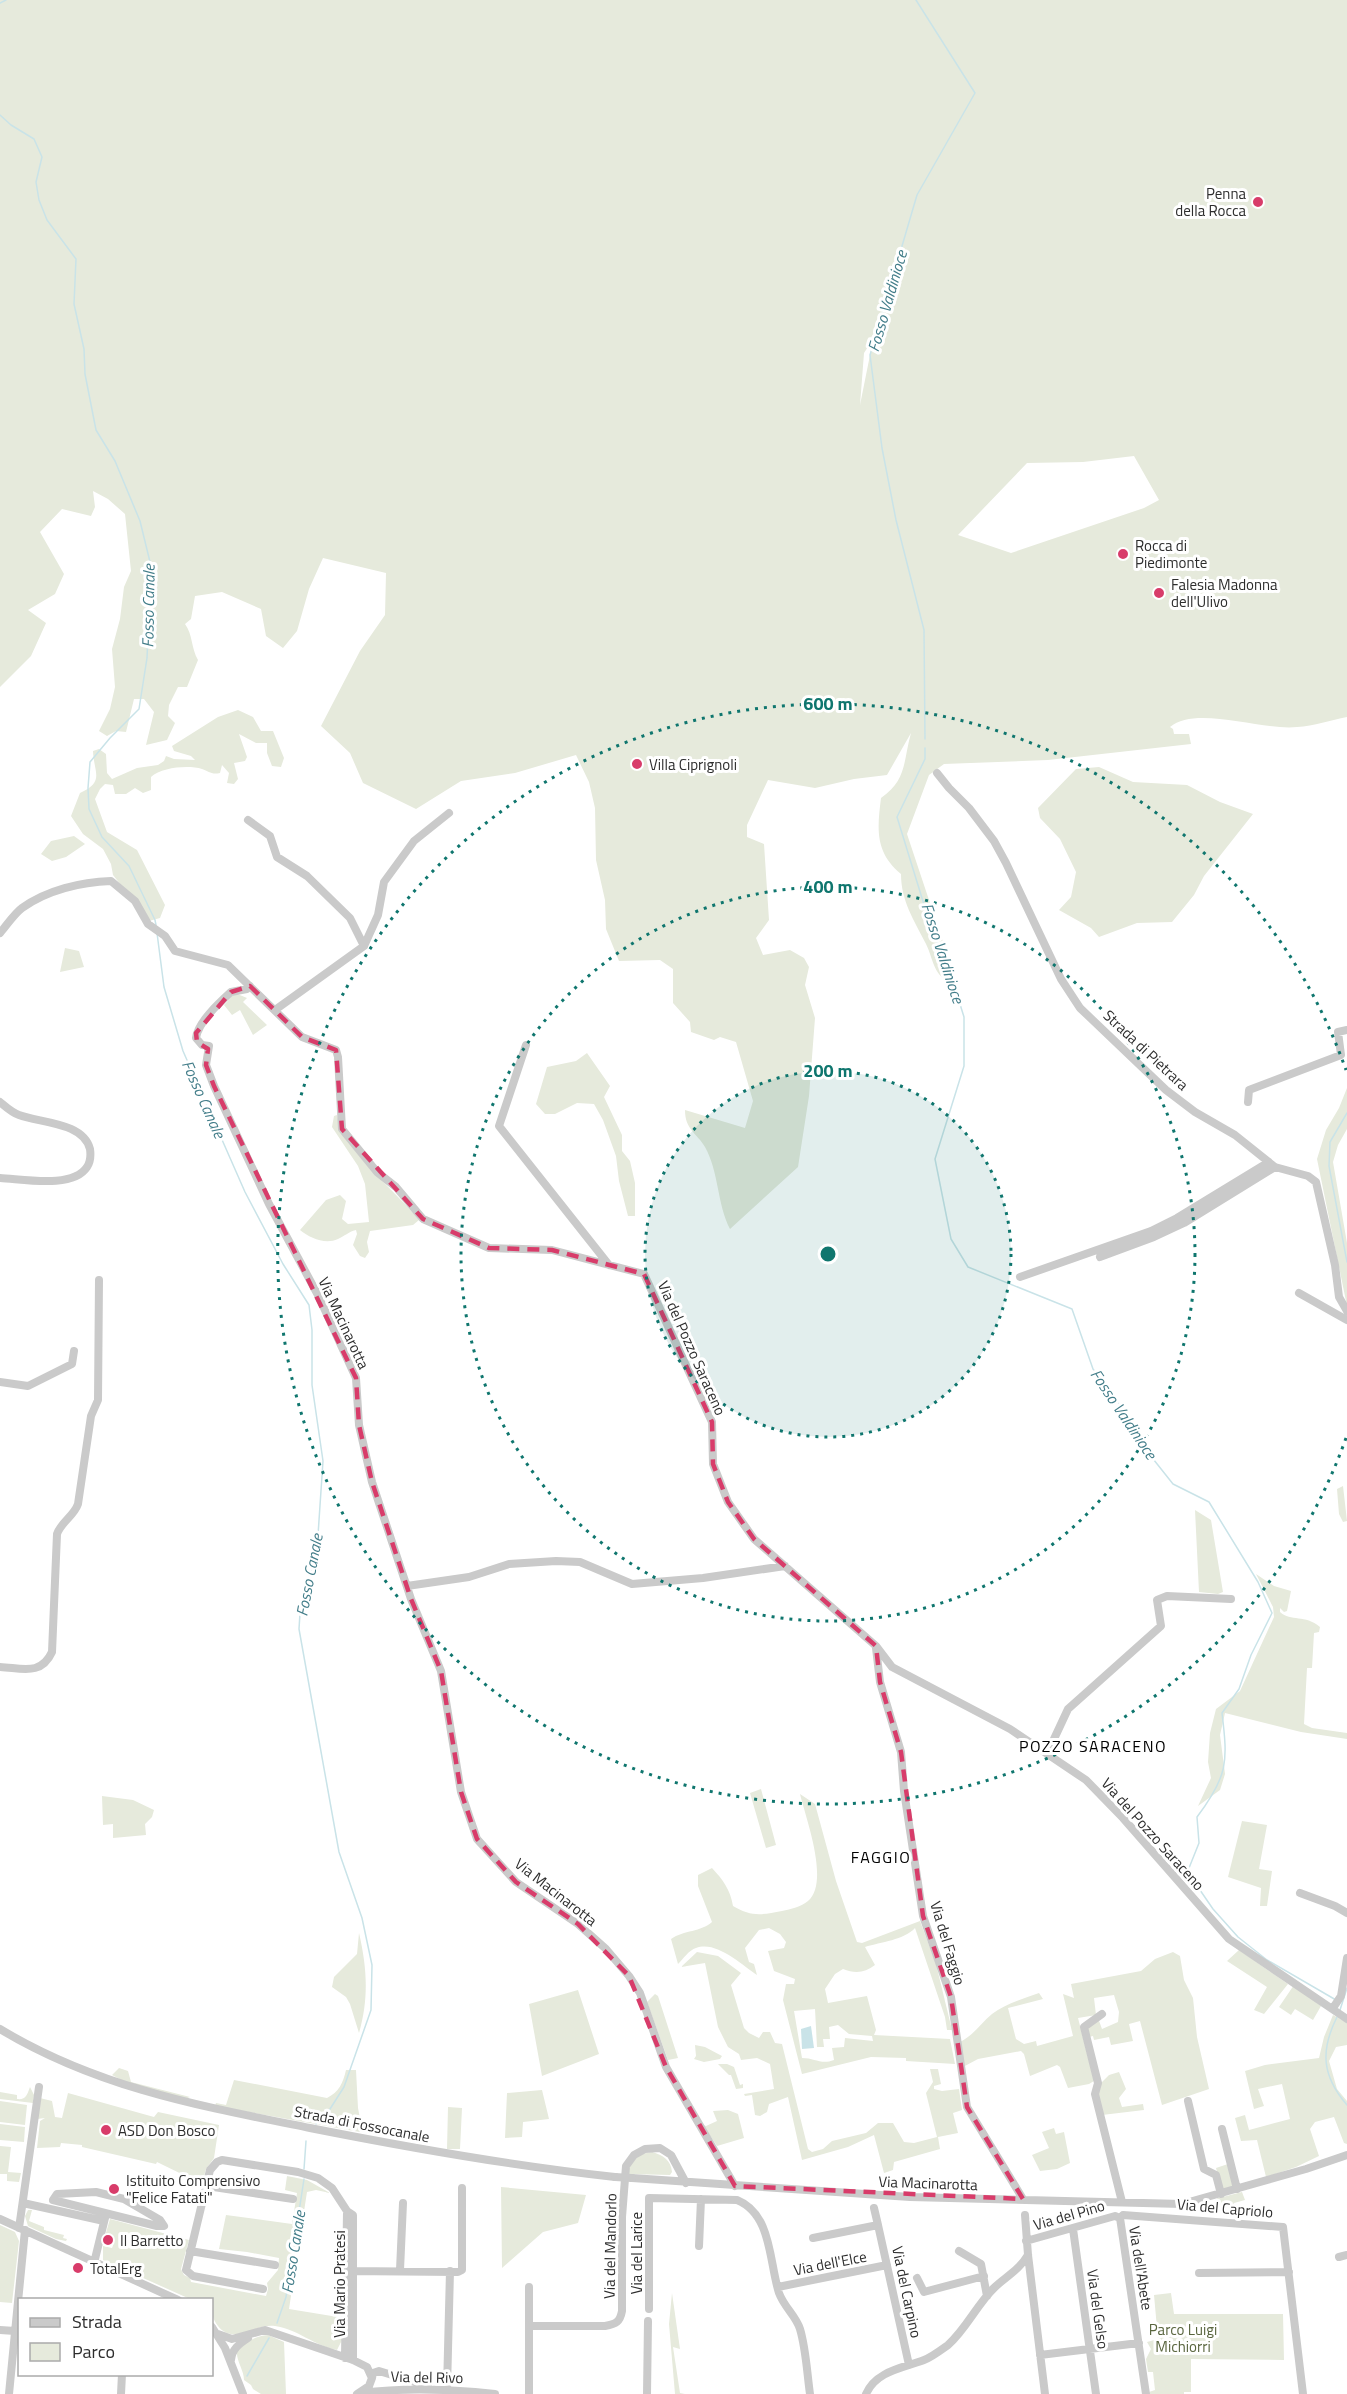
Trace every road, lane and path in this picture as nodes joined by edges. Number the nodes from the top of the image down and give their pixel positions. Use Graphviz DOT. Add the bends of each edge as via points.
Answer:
graph roads {
  1 [pos="937,773"];
  2 [pos="449,813"];
  3 [pos="248,820"];
  4 [pos="0,933"];
  5 [pos="364,946"];
  6 [pos="250,986"];
  7 [pos="275,1010"];
  8 [pos="1347,1030"];
  9 [pos="526,1045"];
  10 [pos="0,1102"];
  11 [pos="1248,1102"];
  12 [pos="1272,1164"];
  13 [pos="0,1178"];
  14 [pos="1100,1257"];
  15 [pos="609,1265"];
  16 [pos="1020,1277"];
  17 [pos="99,1280"];
  18 [pos="1299,1293"];
  19 [pos="1347,1311"];
  20 [pos="1347,1320"];
  21 [pos="74,1351"];
  22 [pos="0,1382"];
  23 [pos="784,1566"];
  24 [pos="407,1586"];
  25 [pos="1231,1599"];
  26 [pos="876,1646"];
  27 [pos="0,1667"];
  28 [pos="1047,1754"];
  29 [pos="1300,1893"];
  30 [pos="1347,1912"];
  31 [pos="1347,1958"];
  32 [pos="1333,2008"];
  33 [pos="1102,2014"];
  34 [pos="1347,2019"];
  35 [pos="0,2029"];
  36 [pos="39,2086"];
  37 [pos="1188,2102"];
  38 [pos="1222,2129"];
  39 [pos="1347,2155"];
  40 [pos="686,2183"];
  41 [pos="207,2186"];
  42 [pos="735,2186"];
  43 [pos="462,2188"];
  44 [pos="1237,2189"];
  45 [pos="1221,2194"];
  46 [pos="293,2199"];
  47 [pos="701,2199"];
  48 [pos="1023,2199"];
  49 [pos="1122,2202"];
  50 [pos="23,2203"];
  51 [pos="403,2203"];
  52 [pos="874,2208"];
  53 [pos="1025,2215"];
  54 [pos="105,2217"];
  55 [pos="1120,2218"];
  56 [pos="0,2219"];
  57 [pos="878,2224"];
  58 [pos="22,2229"];
  59 [pos="1073,2229"];
  60 [pos="813,2238"];
  61 [pos="1026,2241"];
  62 [pos="699,2246"];
  63 [pos="190,2251"];
  64 [pos="959,2251"];
  65 [pos="1028,2255"];
  66 [pos="94,2263"];
  67 [pos="276,2265"];
  68 [pos="887,2265"];
  69 [pos="399,2270"];
  70 [pos="350,2271"];
  71 [pos="450,2271"];
  72 [pos="1289,2272"];
  73 [pos="1199,2273"];
  74 [pos="984,2276"];
  75 [pos="917,2278"];
  76 [pos="529,2287"];
  77 [pos="778,2287"];
  78 [pos="263,2289"];
  79 [pos="987,2296"];
  80 [pos="173,2298"];
  81 [pos="649,2309"];
  82 [pos="648,2322"];
  83 [pos="530,2326"];
  84 [pos="213,2328"];
  85 [pos="0,2330"];
  86 [pos="15,2331"];
  87 [pos="258,2332"];
  88 [pos="218,2334"];
  89 [pos="1139,2343"];
  90 [pos="1091,2349"];
  91 [pos="1040,2355"];
  92 [pos="349,2359"];
  93 [pos="231,2362"];
  94 [pos="909,2365"];
  95 [pos="122,2376"];
  96 [pos="372,2378"];
  97 [pos="240,2384"];
  98 [pos="436,2389"];
  99 [pos="447,2389"];
  100 [pos="386,2390"];
  101 [pos="867,2391"];
  102 [pos="10,2393"];
  103 [pos="121,2394"];
  104 [pos="241,2394"];
  105 [pos="250,2394"];
  106 [pos="358,2394"];
  107 [pos="495,2394"];
  108 [pos="529,2394"];
  109 [pos="646,2394"];
  110 [pos="810,2394"];
  111 [pos="857,2394"];
  112 [pos="1045,2394"];
  113 [pos="1096,2394"];
  114 [pos="1146,2394"];
  115 [pos="1304,2394"];
  1 -- 12 [label="street, Strada di Pietrara" via="994,841 1061,979 1080,1008 1166,1090"];
  2 -- 5 [label="street" via="414,841 384,882 378,915"];
  3 -- 5 [label="street" via="270,836 277,857 307,876 350,918"];
  4 -- 6 [label="street, Via del Pozzo Saraceno" via="21,909 59,890 111,881 135,901 148,924 165,936 176,951 228,965"];
  5 -- 7 [label="street"];
  6 -- 7 [label="street, Via del Pozzo Saraceno"];
  6 -- 24 [label="street, Via Macinarotta" via="226,996 196,1038 209,1046 206,1065 214,1086 356,1378 365,1454"];
  7 -- 15 [label="street, Via del Pozzo Saraceno" via="302,1037 336,1050 342,1129 376,1172 396,1187 423,1219 489,1248 552,1250"];
  8 -- 11 [label="street" via="1338,1032 1341,1054 1249,1090"];
  9 -- 15 [label="street" via="499,1126"];
  10 -- 13 [label="street" via="19,1115 75,1131 87,1142 91,1156 84,1172 66,1180"];
  12 -- 14 [label="street" via="1184,1223"];
  12 -- 16 [label="street" via="1151,1231"];
  12 -- 19 [label="street, Strada di Pietrara" via="1316,1182 1339,1297"];
  15 -- 23 [label="street, Via del Pozzo Saraceno" via="644,1274 712,1422 713,1464 728,1502 754,1539"];
  17 -- 27 [label="street" via="98,1400 91,1416 78,1504 57,1534 52,1652 43,1666 35,1669"];
  18 -- 20 [label="street"];
  21 -- 22 [label="street" via="72,1364 28,1386"];
  23 -- 24 [label="street" via="632,1584 580,1562 556,1561 509,1564 469,1576"];
  23 -- 26 [label="street, Via del Pozzo Saraceno"];
  24 -- 42 [label="street, Via Macinarotta" via="441,1671 461,1792 477,1839 516,1882 578,1924 606,1948 629,1976 640,1993 666,2067"];
  25 -- 28 [label="street" via="1167,1596 1157,1600 1161,1626 1068,1709"];
  26 -- 28 [label="street, Via del Pozzo Saraceno" via="892,1667 1010,1729"];
  26 -- 48 [label="street, Via del Faggio" via="880,1682 901,1752 923,1916 951,1997 967,2107"];
  28 -- 32 [label="street, Via del Pozzo Saraceno" via="1086,1780 1229,1939"];
  29 -- 30 [label="street"];
  31 -- 32 [label="street" via="1341,1996"];
  32 -- 34 [label="street, Via del Pozzo Saraceno"];
  33 -- 49 [label="street" via="1084,2027 1098,2083 1095,2094"];
  35 -- 40 [label="street, Strada di Fossocanale, bridge" via="48,2055 129,2088 215,2110 472,2158"];
  36 -- 50 [label="street"];
  37 -- 45 [label="street" via="1204,2169 1216,2175"];
  38 -- 44 [label="street"];
  39 -- 44 [label="street, Via Macinarotta"];
  40 -- 42 [label="street, Strada di Fossocanale"];
  40 -- 83 [label="street, Via del Mandorlo" via="670,2155 660,2148 639,2152 626,2166 622,2311 616,2324"];
  41 -- 46 [label="street"];
  41 -- 63 [label="street, Via Mario Pratesi"];
  41 -- 70 [label="street, Via Mario Pratesi" via="212,2166 222,2160 318,2178 332,2188 352,2215"];
  42 -- 48 [label="street, Via Macinarotta" via="910,2197"];
  43 -- 71 [label="street" via="462,2270"];
  44 -- 45 [label="street, Via Macinarotta"];
  45 -- 49 [label="street, Via Macinarotta" via="1182,2204"];
  47 -- 62 [label="street"];
  47 -- 77 [label="street" via="748,2204 771,2247"];
  47 -- 81 [label="street, Via del Larice" via="649,2198"];
  48 -- 49 [label="street, Via Macinarotta"];
  50 -- 54 [label="street"];
  50 -- 58 [label="street"];
  51 -- 69 [label="street"];
  52 -- 57 [label="street, Via del Carpino"];
  53 -- 61 [label="street"];
  54 -- 54 [label="street" via="157,2226 164,2226 124,2199 96,2192 53,2197 55,2202"];
  54 -- 66 [label="street"];
  55 -- 59 [label="street, Via del Pino" via="1115,2216"];
  55 -- 72 [label="street, Via del Capriolo" via="1167,2217 1283,2227"];
  55 -- 89 [label="street, Via dell'Abete"];
  56 -- 58 [label="street"];
  57 -- 60 [label="street"];
  57 -- 68 [label="street, Via del Carpino"];
  58 -- 66 [label="street"];
  58 -- 86 [label="street"];
  59 -- 61 [label="street, Via del Pino"];
  59 -- 90 [label="street, Via del Gelso"];
  61 -- 65 [label="street"];
  63 -- 67 [label="street"];
  63 -- 78 [label="street, Via Mario Pratesi" via="186,2266 193,2276"];
  64 -- 74 [label="street" via="981,2264"];
  65 -- 79 [label="street"];
  65 -- 91 [label="street"];
  66 -- 80 [label="street"];
  68 -- 77 [label="street, Via dell'Elce"];
  68 -- 94 [label="street, Via del Carpino"];
  69 -- 70 [label="street"];
  69 -- 71 [label="street"];
  70 -- 92 [label="street, Via Mario Pratesi"];
  71 -- 99 [label="street"];
  72 -- 73 [label="street"];
  72 -- 115 [label="street, Via del Capriolo"];
  74 -- 75 [label="street" via="924,2292"];
  74 -- 79 [label="street"];
  76 -- 83 [label="street"];
  77 -- 110 [label="street" via="785,2307 800,2328"];
  79 -- 94 [label="street" via="969,2323 947,2345 927,2360"];
  82 -- 109 [label="street"];
  83 -- 108 [label="street"];
  84 -- 88 [label="street"];
  85 -- 86 [label="street"];
  86 -- 102 [label="street"];
  87 -- 88 [label="street" via="232,2338"];
  87 -- 92 [label="street" via="265,2330"];
  87 -- 93 [label="street" via="236,2347"];
  88 -- 93 [label="street"];
  89 -- 90 [label="street"];
  89 -- 114 [label="street, Via dell'Abete"];
  90 -- 91 [label="street"];
  90 -- 113 [label="street, Via del Gelso"];
  91 -- 112 [label="street"];
  92 -- 96 [label="street" via="367,2367"];
  93 -- 97 [label="street"];
  94 -- 101 [label="street" via="879,2377"];
  95 -- 103 [label="street"];
  96 -- 98 [label="street" via="379,2371"];
  96 -- 100 [label="street"];
  96 -- 106 [label="street" via="369,2386"];
  97 -- 104 [label="street"];
  97 -- 105 [label="street"];
  98 -- 99 [label="street, Via del Rivo"];
  98 -- 100 [label="street, Via del Rivo"];
  99 -- 107 [label="street, Via del Rivo"];
  100 -- 106 [label="street, Via del Rivo"];
  101 -- 111 [label="street"];
}
